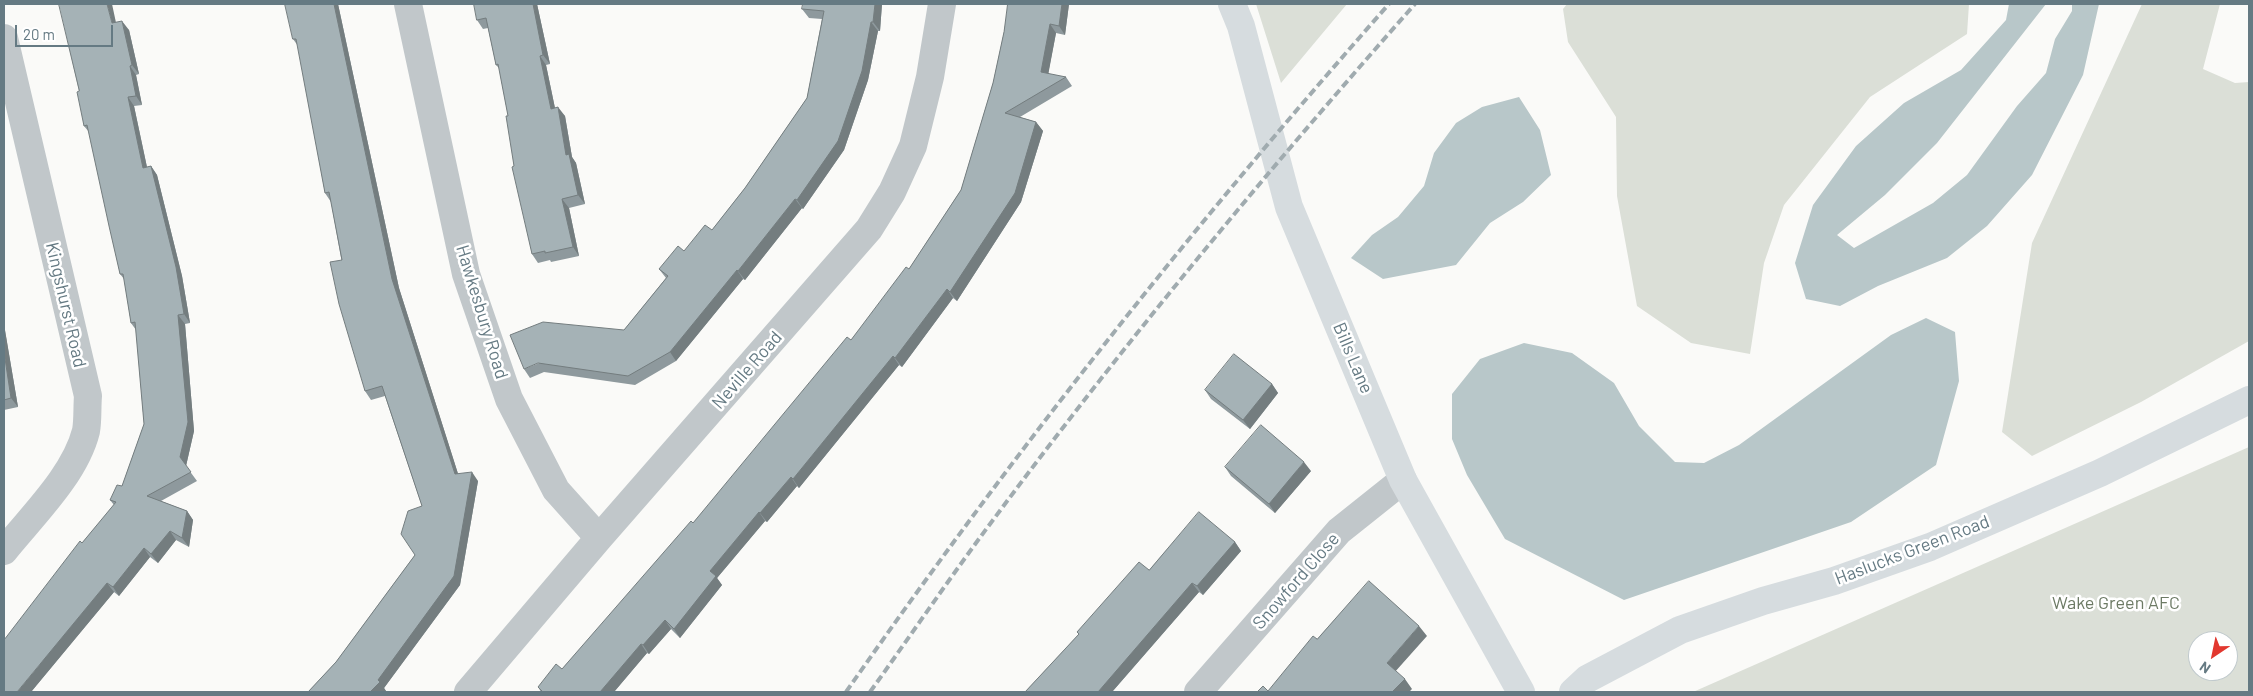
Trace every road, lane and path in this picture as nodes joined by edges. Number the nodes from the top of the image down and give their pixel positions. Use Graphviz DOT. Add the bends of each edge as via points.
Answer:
graph roads {
  1 [pos="408,4"];
  2 [pos="942,4"];
  3 [pos="1232,4"];
  4 [pos="4,38"];
  5 [pos="2249,400"];
  6 [pos="1404,480"];
  7 [pos="599,538"];
  8 [pos="4,550"];
  9 [pos="468,692"];
  10 [pos="1198,692"];
  11 [pos="1522,692"];
  12 [pos="1573,692"];
  1 -- 7 [label="street, Hawkesbury Road" via="466,274 509,399 556,490"];
  2 -- 7 [label="street, Neville Road" via="930,77 913,146 892,192 869,229"];
  3 -- 6 [label="street, Bills Lane" via="1241,26 1289,206"];
  4 -- 8 [label="street, Kingshurst Road" via="88,396 86,430 76,458"];
  5 -- 12 [label="street, Haslucks Green Road" via="2100,473 1930,547 1680,630 1587,679"];
  6 -- 10 [label="street, Snowford Close" via="1339,531"];
  6 -- 11 [label="street, Bills Lane"];
  7 -- 9 [label="street, Neville Road"];
}
